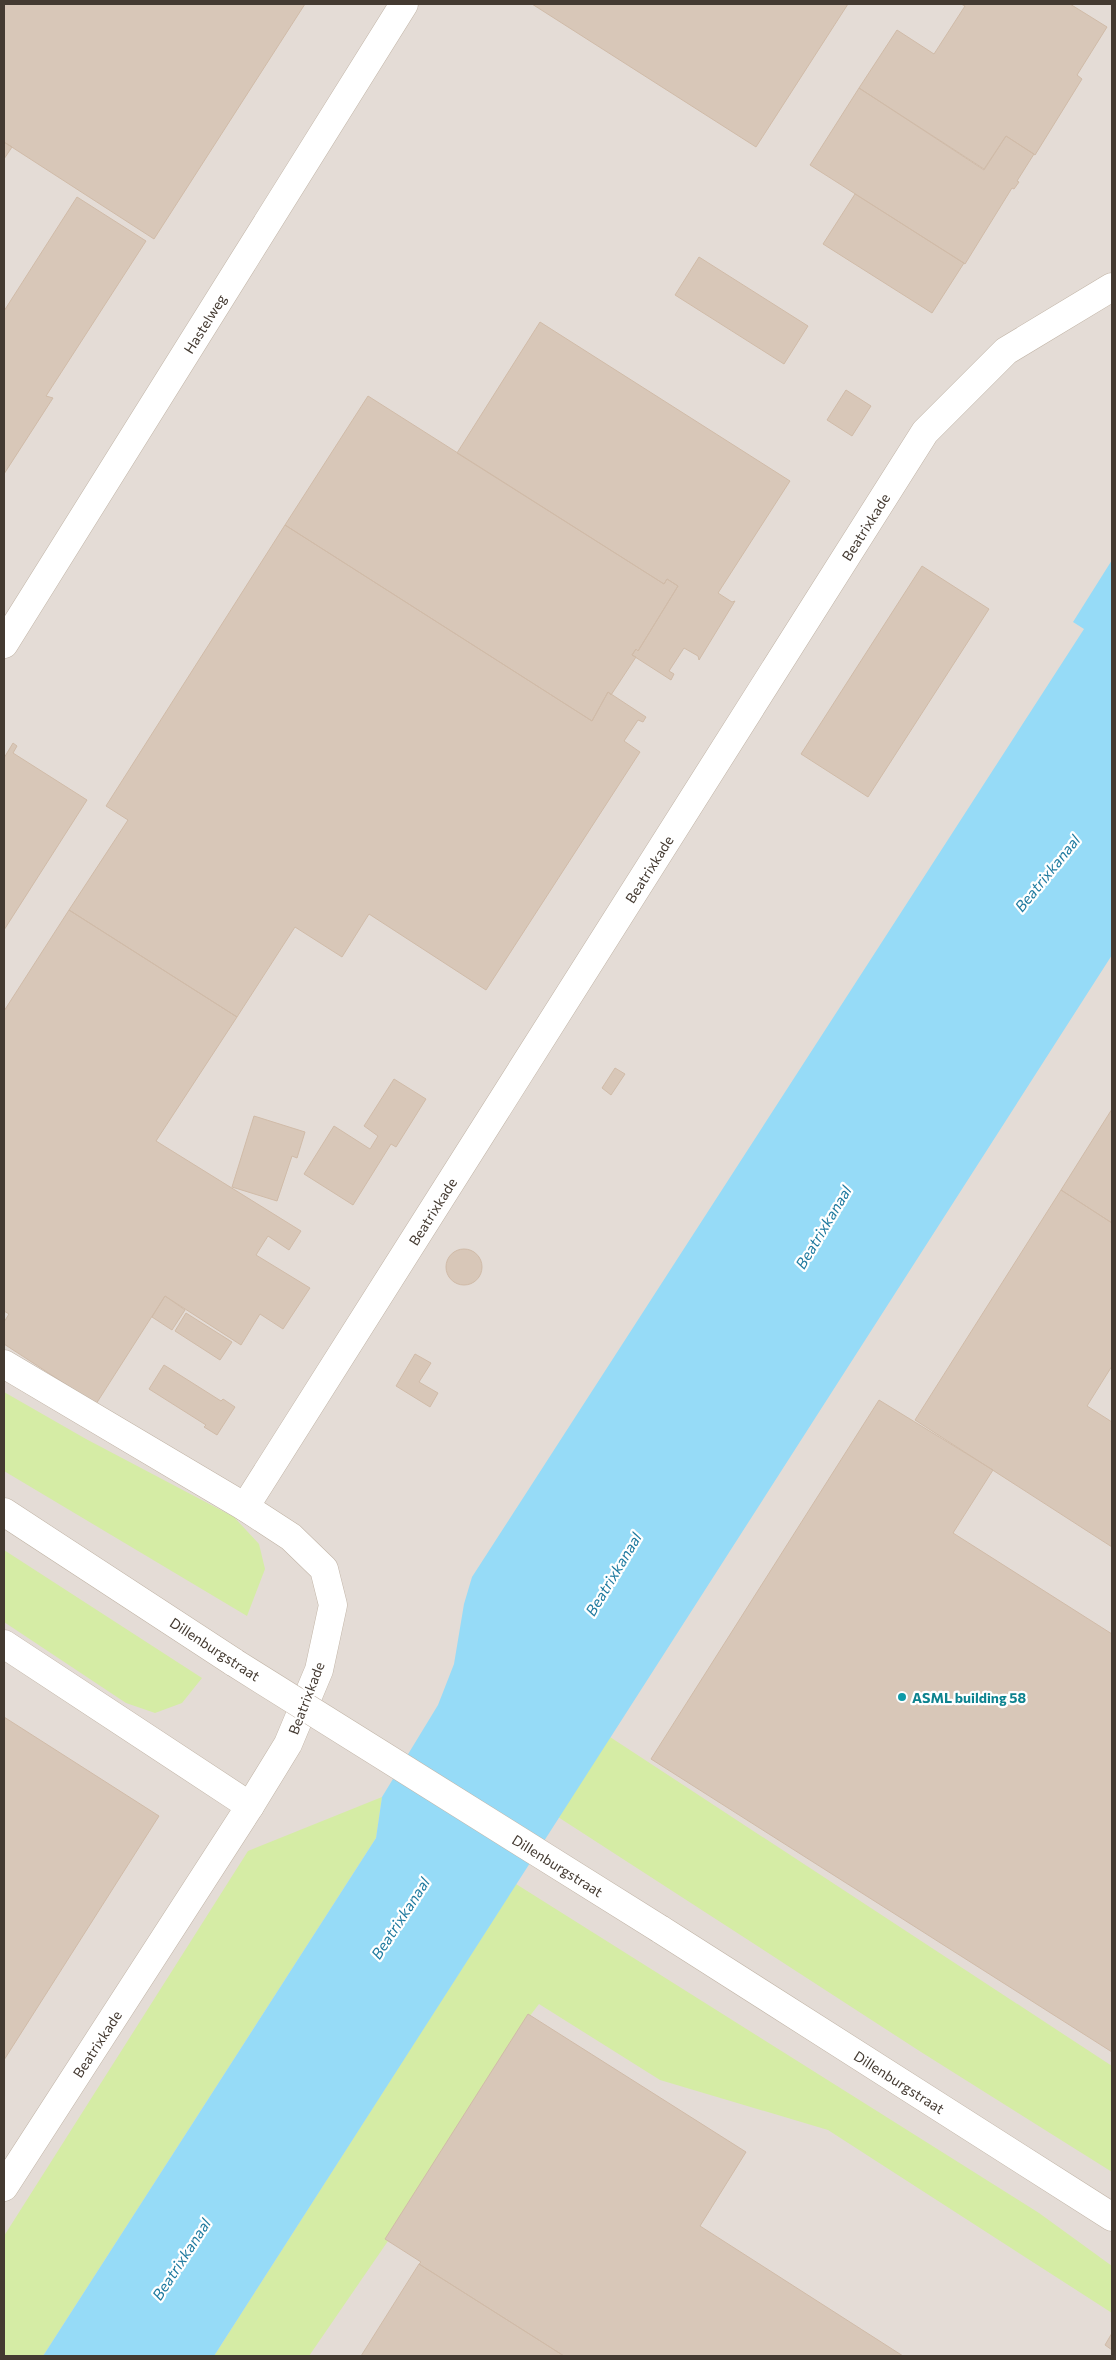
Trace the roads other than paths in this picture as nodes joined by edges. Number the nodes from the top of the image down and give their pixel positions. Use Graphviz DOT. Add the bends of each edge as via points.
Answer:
graph roads {
  1 [pos="404,4"];
  2 [pos="1112,287"];
  3 [pos="4,644"];
  4 [pos="4,1364"];
  5 [pos="245,1507"];
  6 [pos="4,1512"];
  7 [pos="4,1644"];
  8 [pos="250,1806"];
  9 [pos="4,2187"];
  10 [pos="1112,2218"];
  1 -- 3 [label="street, Hastelweg"];
  2 -- 5 [label="street, Beatrixkade" via="1006,351 924,432"];
  4 -- 5 [label="street"];
  5 -- 8 [label="street, Beatrixkade" via="291,1537 324,1568 332,1605 319,1670 288,1744"];
  6 -- 10 [label="street, Dillenburgstraat, bridge"];
  7 -- 8 [label="street"];
  8 -- 9 [label="street, Beatrixkade"];
}
